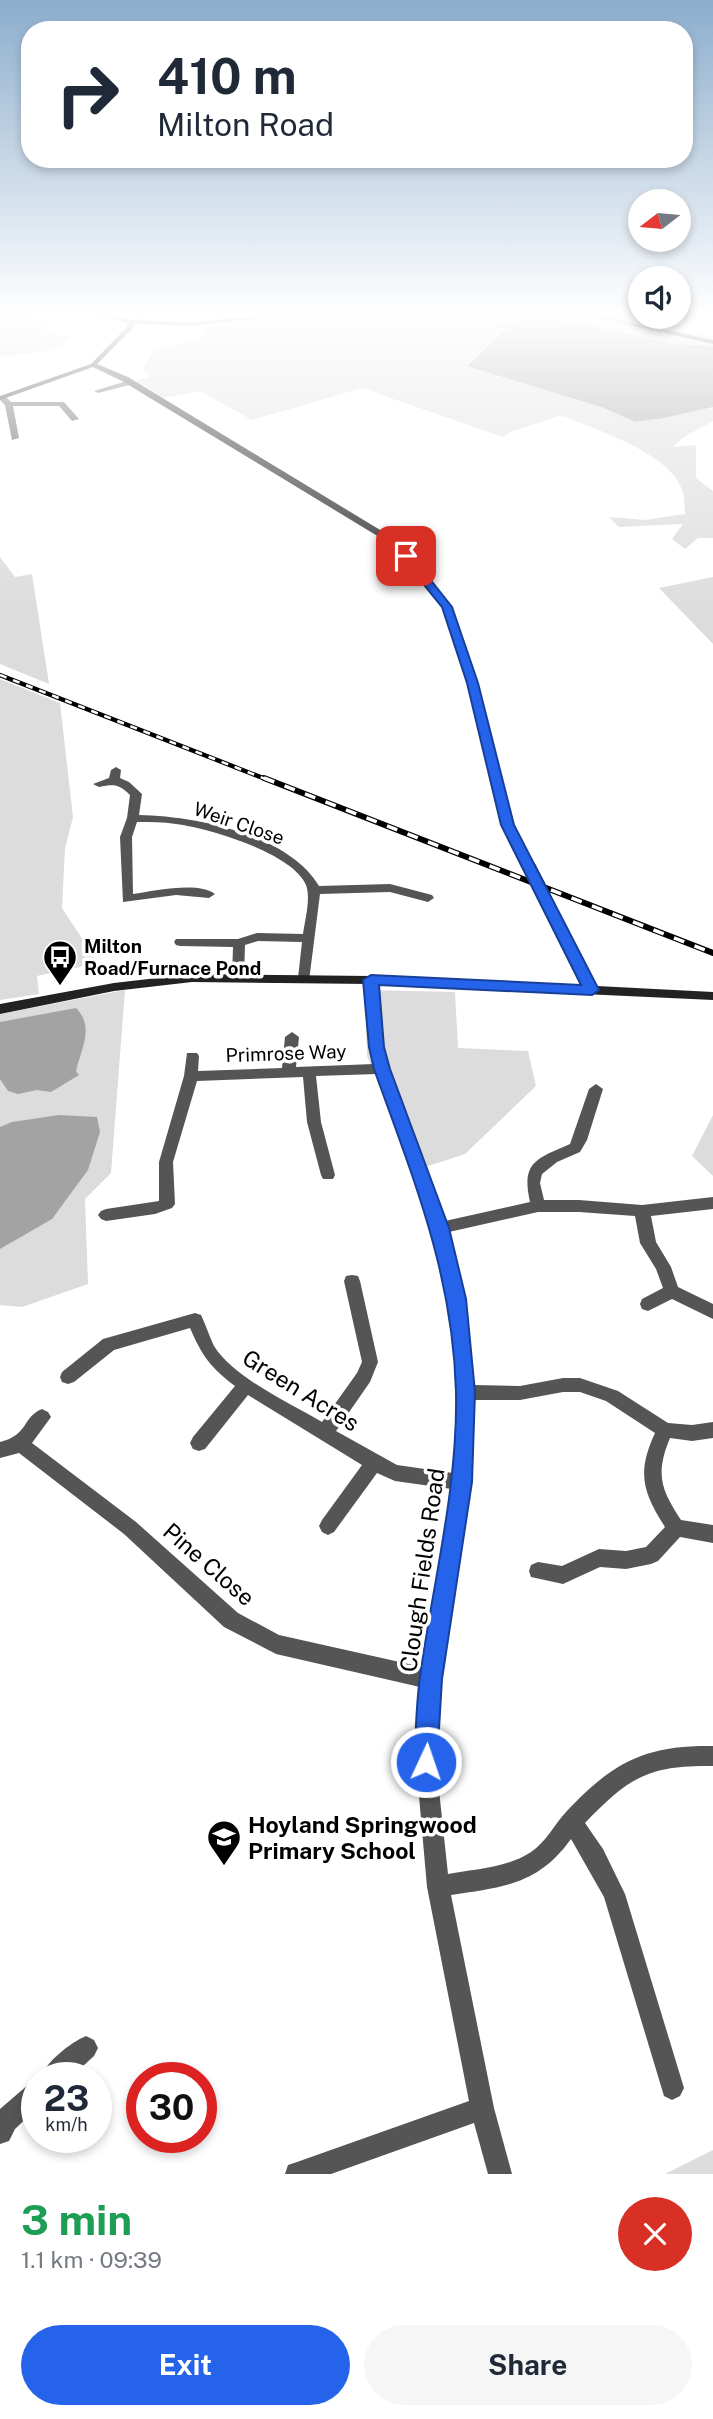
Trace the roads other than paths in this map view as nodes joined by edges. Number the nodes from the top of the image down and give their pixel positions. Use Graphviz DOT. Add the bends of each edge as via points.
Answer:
graph roads {
  1 [pos="8,412"];
  2 [pos="69,412"];
  3 [pos="181,412"];
  4 [pos="75,419"];
  5 [pos="15,438"];
  6 [pos="99,784"];
  7 [pos="133,817"];
  8 [pos="314,890"];
  9 [pos="209,894"];
  10 [pos="428,898"];
  11 [pos="307,938"];
  12 [pos="180,942"];
  13 [pos="239,943"];
  14 [pos="238,977"];
  15 [pos="303,978"];
  16 [pos="371,980"];
  17 [pos="592,990"];
  18 [pos="713,996"];
  19 [pos="0,1009"];
  20 [pos="292,1037"];
  21 [pos="191,1056"];
  22 [pos="382,1069"];
  23 [pos="289,1072"];
  24 [pos="309,1072"];
  25 [pos="191,1076"];
  26 [pos="596,1089"];
  27 [pos="328,1175"];
  28 [pos="713,1203"];
  29 [pos="538,1206"];
  30 [pos="642,1211"];
  31 [pos="106,1215"];
  32 [pos="440,1228"];
  33 [pos="352,1281"];
  34 [pos="672,1291"];
  35 [pos="648,1304"];
  36 [pos="713,1312"];
  37 [pos="68,1377"];
  38 [pos="246,1385"];
  39 [pos="465,1392"];
  40 [pos="43,1417"];
  41 [pos="665,1430"];
  42 [pos="713,1430"];
  43 [pos="326,1433"];
  44 [pos="199,1443"];
  45 [pos="21,1445"];
  46 [pos="0,1450"];
  47 [pos="374,1463"];
  48 [pos="462,1482"];
  49 [pos="328,1526"];
  50 [pos="676,1528"];
  51 [pos="713,1534"];
  52 [pos="538,1571"];
  53 [pos="430,1679"];
  54 [pos="713,1756"];
  55 [pos="572,1821"];
  56 [pos="438,1887"];
  57 [pos="86,2048"];
  58 [pos="70,2062"];
  59 [pos="671,2088"];
  60 [pos="21,2106"];
  61 [pos="482,2108"];
  62 [pos="0,2132"];
  63 [pos="297,2174"];
  64 [pos="500,2174"];
  1 -- 5 [label="street"];
  2 -- 4 [label="street"];
  3 -- 17 [label="street, bridge" via="392,541 447,607 472,683 507,825"];
  6 -- 7 [label="street" via="115,775 136,794"];
  7 -- 8 [label="street, Weir Close" via="182,821 244,839 292,861 307,874"];
  7 -- 9 [label="street" via="126,837 127,899 176,891"];
  8 -- 10 [label="street" via="390,888"];
  8 -- 11 [label="street"];
  11 -- 13 [label="street" via="257,937"];
  11 -- 15 [label="street"];
  12 -- 13 [label="street"];
  13 -- 14 [label="street"];
  14 -- 15 [label="street"];
  14 -- 19 [label="street" via="161,980"];
  15 -- 16 [label="street"];
  16 -- 17 [label="street"];
  16 -- 22 [label="street, Clough Fields Road"];
  17 -- 18 [label="street"];
  20 -- 23 [label="street"];
  21 -- 25 [label="street"];
  22 -- 24 [label="street, Primrose Way"];
  22 -- 32 [label="street, Clough Fields Road"];
  23 -- 24 [label="street, Primrose Way"];
  23 -- 25 [label="street, Primrose Way"];
  24 -- 27 [label="street" via="314,1122"];
  25 -- 31 [label="street" via="166,1162 167,1203"];
  26 -- 29 [label="street" via="575,1148 535,1171"];
  28 -- 30 [label="street"];
  29 -- 30 [label="street"];
  29 -- 32 [label="street"];
  30 -- 34 [label="street" via="648,1243"];
  32 -- 39 [label="street, Clough Fields Road" via="457,1299"];
  33 -- 43 [label="street" via="370,1362"];
  34 -- 35 [label="street"];
  34 -- 36 [label="street"];
  37 -- 38 [label="street, Green Acres" via="109,1344 195,1320 208,1350"];
  38 -- 43 [label="street, Green Acres"];
  38 -- 44 [label="street"];
  39 -- 41 [label="street" via="520,1394 580,1385 611,1396"];
  39 -- 48 [label="street, Clough Fields Road"];
  40 -- 45 [label="street"];
  41 -- 42 [label="street"];
  41 -- 50 [label="street" via="651,1467 652,1485"];
  43 -- 47 [label="street, Green Acres"];
  45 -- 46 [label="street"];
  45 -- 53 [label="street, Pine Close" via="130,1528 231,1620 276,1644"];
  47 -- 48 [label="street, Green Acres" via="395,1473"];
  47 -- 49 [label="street"];
  48 -- 53 [label="street, Clough Fields Road"];
  50 -- 51 [label="street"];
  50 -- 52 [label="street" via="651,1555 626,1560 599,1558 562,1575"];
  53 -- 56 [label="street, Clough Fields Road" via="426,1762"];
  54 -- 55 [label="street" via="689,1754 645,1761 624,1773"];
  55 -- 56 [label="street" via="536,1863"];
  55 -- 59 [label="street" via="614,1894"];
  56 -- 61 [label="street, Clough Fields Road"];
  57 -- 58 [label="street"];
  60 -- 62 [label="street"];
  61 -- 63 [label="street"];
  61 -- 64 [label="street, Clough Fields Road"];
}
